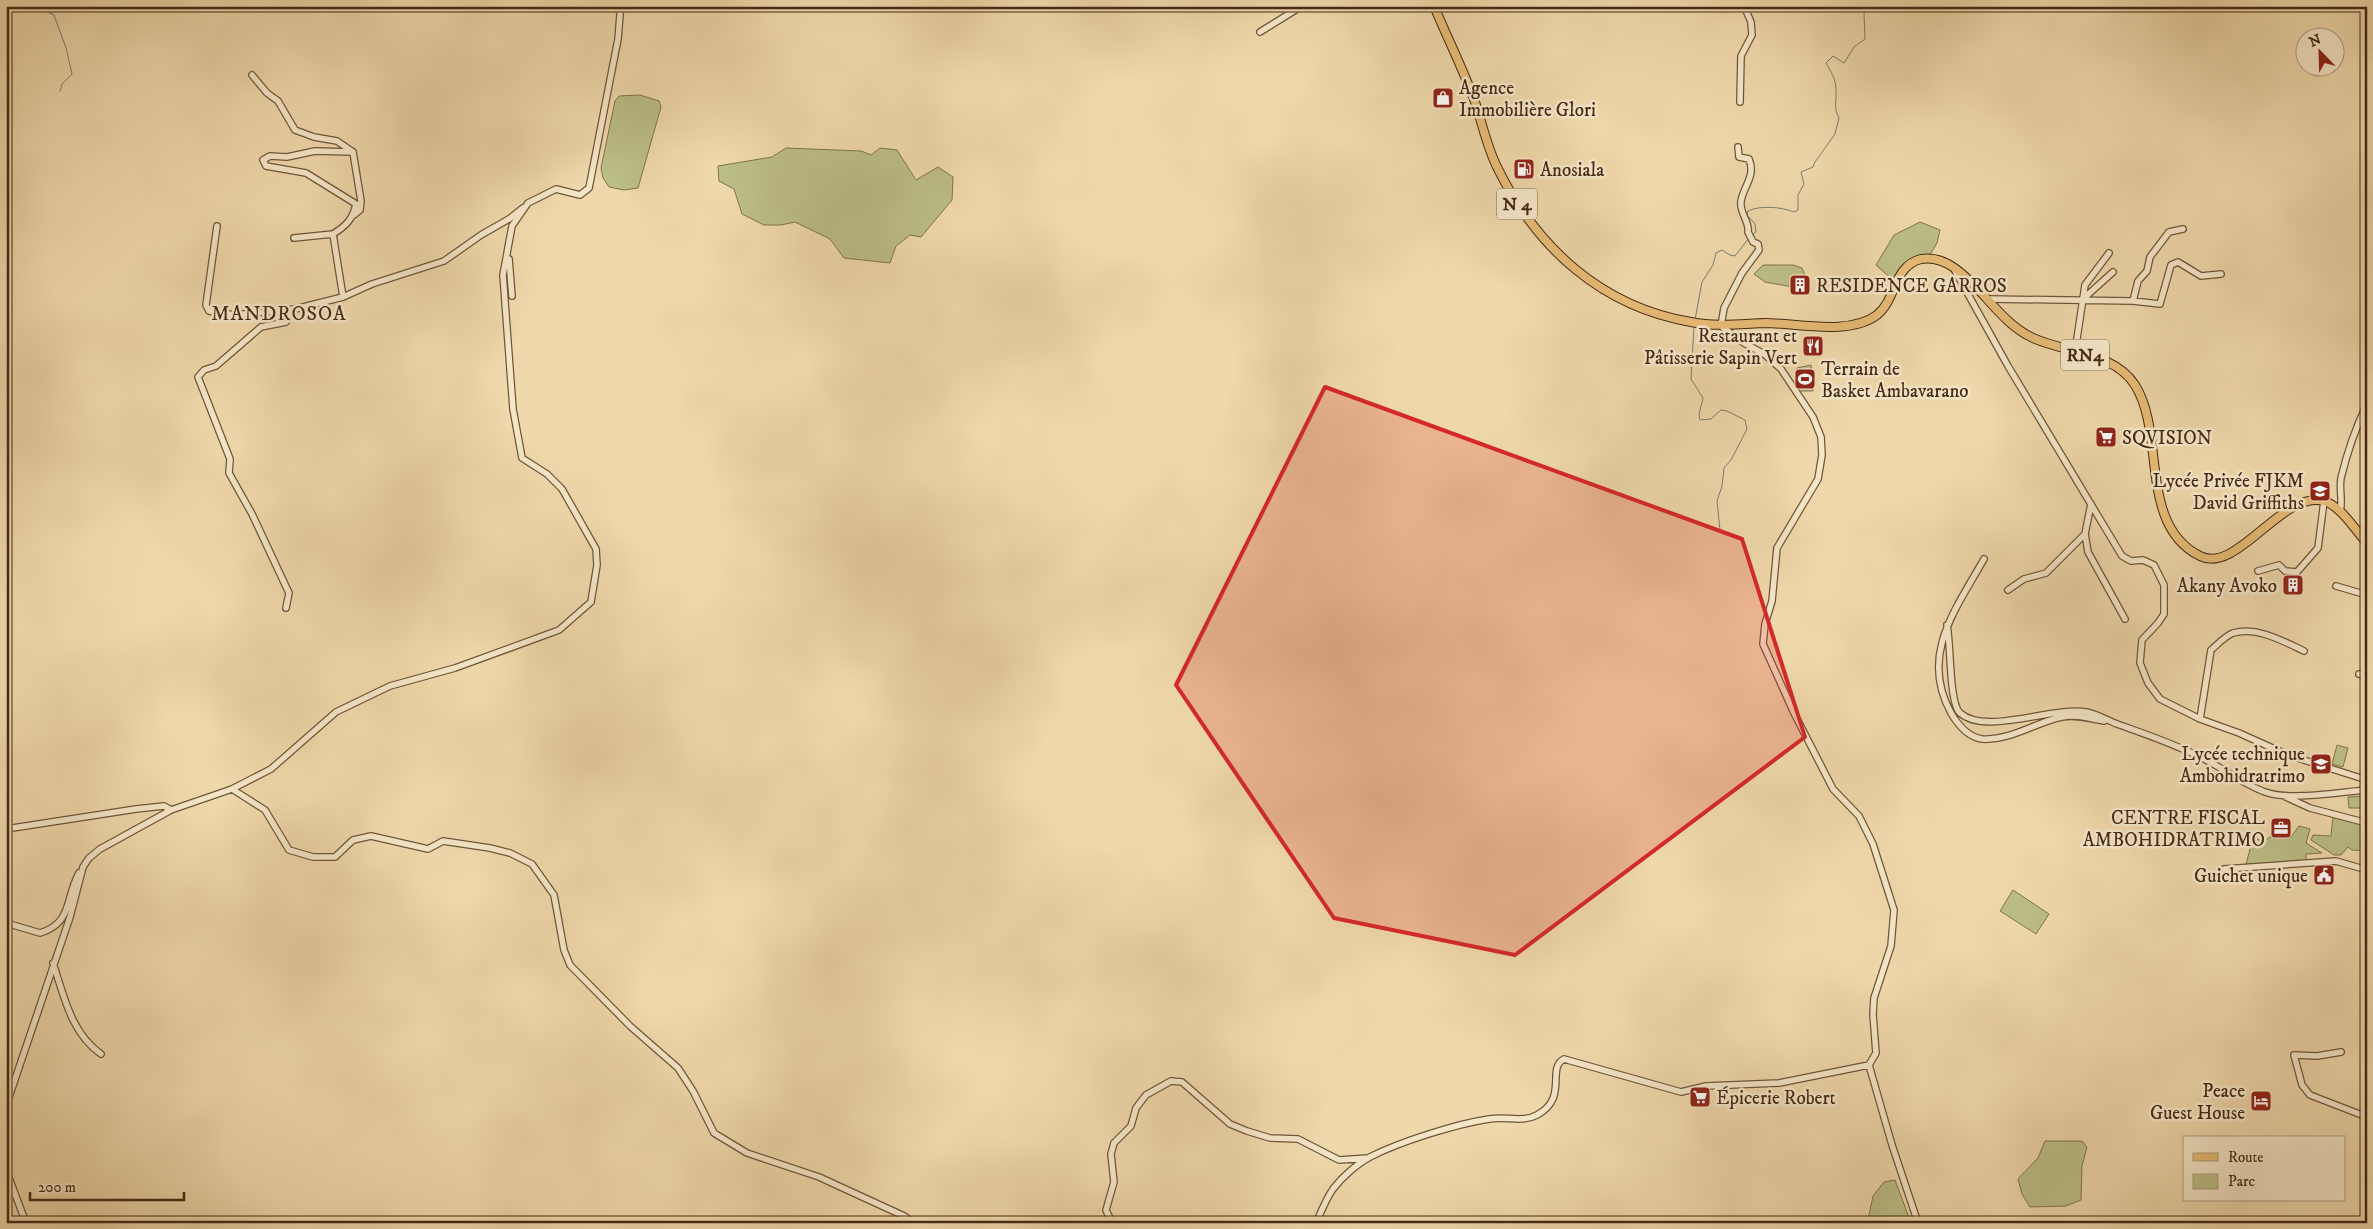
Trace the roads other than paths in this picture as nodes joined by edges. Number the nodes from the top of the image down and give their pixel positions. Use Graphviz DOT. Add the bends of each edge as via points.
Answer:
graph roads {
  1 [pos="618,6"];
  2 [pos="1302,6"];
  3 [pos="1434,6"];
  4 [pos="1744,6"];
  5 [pos="2082,6"];
  6 [pos="2123,6"];
  7 [pos="1260,32"];
  8 [pos="252,75"];
  9 [pos="1740,102"];
  10 [pos="1738,147"];
  11 [pos="353,152"];
  12 [pos="528,203"];
  13 [pos="354,216"];
  14 [pos="217,226"];
  15 [pos="2183,229"];
  16 [pos="333,234"];
  17 [pos="294,238"];
  18 [pos="508,252"];
  19 [pos="2110,253"];
  20 [pos="1953,266"];
  21 [pos="2113,272"];
  22 [pos="2221,274"];
  23 [pos="343,296"];
  24 [pos="512,296"];
  25 [pos="1988,299"];
  26 [pos="2082,300"];
  27 [pos="2133,301"];
  28 [pos="295,309"];
  29 [pos="1698,323"];
  30 [pos="1721,326"];
  31 [pos="2075,352"];
  32 [pos="2367,404"];
  33 [pos="2324,501"];
  34 [pos="2091,504"];
  35 [pos="2340,512"];
  36 [pos="2085,534"];
  37 [pos="2367,543"];
  38 [pos="1984,559"];
  39 [pos="2258,571"];
  40 [pos="2336,586"];
  41 [pos="2008,590"];
  42 [pos="2367,595"];
  43 [pos="286,608"];
  44 [pos="2125,619"];
  45 [pos="1947,625"];
  46 [pos="2304,651"];
  47 [pos="2359,674"];
  48 [pos="2367,676"];
  49 [pos="2200,719"];
  50 [pos="2111,722"];
  51 [pos="2367,780"];
  52 [pos="232,789"];
  53 [pos="2367,790"];
  54 [pos="2284,796"];
  55 [pos="171,810"];
  56 [pos="2367,823"];
  57 [pos="6,829"];
  58 [pos="83,867"];
  59 [pos="2224,869"];
  60 [pos="2367,870"];
  61 [pos="6,923"];
  62 [pos="53,963"];
  63 [pos="2341,1052"];
  64 [pos="101,1054"];
  65 [pos="1869,1065"];
  66 [pos="6,1106"];
  67 [pos="2367,1117"];
  68 [pos="1368,1158"];
  69 [pos="6,1170"];
  70 [pos="26,1223"];
  71 [pos="912,1223"];
  72 [pos="1112,1223"];
  73 [pos="1316,1223"];
  74 [pos="1918,1223"];
  1 -- 12 [label="street" via="618,39 589,188 580,195 556,189"];
  2 -- 7 [label="street"];
  3 -- 29 [label="main road, N 4" via="1458,56 1496,166 1513,198 1544,241 1604,291 1637,307"];
  4 -- 9 [label="street" via="1752,35 1741,56"];
  5 -- 6 [label="street"];
  8 -- 11 [label="street" via="278,101 295,130 337,141"];
  10 -- 30 [label="street" via="1740,157 1748,159 1752,167 1741,210 1749,226 1748,232 1759,250 1742,273 1724,308"];
  11 -- 13 [label="street" via="361,201 360,210"];
  11 -- 13 [label="street" via="315,150 287,158 270,156 263,160 266,166 306,173 328,186 356,204"];
  12 -- 18 [label="street" via="512,226"];
  12 -- 23 [label="street" via="509,219 444,260"];
  13 -- 16 [label="street"];
  14 -- 28 [label="street" via="206,296 209,311 234,315"];
  15 -- 27 [label="street" via="2169,232 2150,257 2147,271 2138,281"];
  16 -- 17 [label="street"];
  16 -- 23 [label="street"];
  18 -- 24 [label="street"];
  18 -- 52 [label="street" via="503,274 506,336 513,409 522,458 547,474 562,489 596,549 591,602 559,630 455,668 390,686 336,712 271,769"];
  19 -- 26 [label="street" via="2085,285"];
  20 -- 25 [label="main road, RN4"];
  20 -- 30 [label="main road, RN4" via="1933,258 1912,262 1898,278 1882,310 1874,317 1852,325 1767,323"];
  20 -- 34 [label="street" via="2008,366"];
  21 -- 26 [label="street"];
  22 -- 27 [label="street" via="2201,276 2178,262 2171,265 2160,304"];
  23 -- 28 [label="street"];
  25 -- 26 [label="street"];
  25 -- 31 [label="main road, RN4" via="2009,322 2029,336"];
  26 -- 27 [label="street"];
  26 -- 31 [label="street"];
  28 -- 43 [label="street" via="286,322 261,327 216,366 204,370 198,377 230,458 229,473 289,593"];
  29 -- 30 [label="main road, RN4"];
  30 -- 65 [label="street" via="1764,354 1780,369 1813,417 1820,437 1822,454 1818,479 1777,548 1772,602 1763,644 1833,789 1859,816 1873,844 1894,910 1891,946 1874,998 1876,1053"];
  31 -- 33 [label="main road, RN4" via="2113,365 2133,381 2147,413 2154,469 2167,519 2177,536 2199,556 2225,554 2253,539 2294,506 2308,500"];
  32 -- 35 [label="street" via="2341,478"];
  33 -- 35 [label="main road"];
  33 -- 39 [label="street" via="2318,548 2302,567 2297,572 2285,571 2279,565"];
  34 -- 36 [label="street"];
  34 -- 49 [label="street" via="2122,556 2154,565 2164,585 2164,614 2142,640 2140,663 2148,682 2160,699"];
  35 -- 37 [label="main road"];
  36 -- 41 [label="street" via="2046,573 2024,580"];
  36 -- 44 [label="street" via="2088,552"];
  38 -- 45 [label="street"];
  40 -- 42 [label="street"];
  45 -- 50 [label="street" via="1954,699 1959,712 1971,720 2036,718 2061,710 2076,710"];
  45 -- 50 [label="street" via="1938,657 1939,673 1950,711 1968,734 1981,739 1996,738 2064,716"];
  46 -- 49 [label="street" via="2268,636 2251,632 2232,633 2211,650"];
  47 -- 48 [label="street"];
  49 -- 51 [label="street" via="2288,755"];
  50 -- 54 [label="street" via="2201,757 2265,792"];
  52 -- 55 [label="street"];
  52 -- 71 [label="street" via="265,810 289,850 313,857 335,856 353,840 371,836 428,849 443,841 490,848 532,864 554,895 564,950 570,964 630,1026 678,1068 714,1133 747,1153 819,1177 904,1216"];
  53 -- 54 [label="street"];
  54 -- 56 [label="street" via="2310,808"];
  55 -- 57 [label="street" via="164,806 136,809"];
  55 -- 58 [label="street" via="100,849"];
  58 -- 61 [label="street" via="73,886 66,915 59,924 40,933"];
  58 -- 62 [label="street"];
  59 -- 60 [label="street" via="2336,861"];
  62 -- 64 [label="street" via="79,1033"];
  62 -- 66 [label="street"];
  63 -- 67 [label="street" via="2294,1055 2302,1085 2310,1095"];
  65 -- 68 [label="street" via="1779,1083 1706,1086 1681,1092 1564,1059 1556,1067 1556,1097 1546,1110 1535,1116 1521,1120 1491,1118 1462,1125"];
  65 -- 74 [label="street"];
  68 -- 72 [label="street" via="1339,1160 1298,1139 1270,1138 1230,1124 1182,1082 1171,1081 1146,1095 1136,1108 1131,1126 1114,1143 1111,1154 1114,1182 1106,1210"];
  68 -- 73 [label="street" via="1332,1190"];
  69 -- 70 [label="street"];
}
